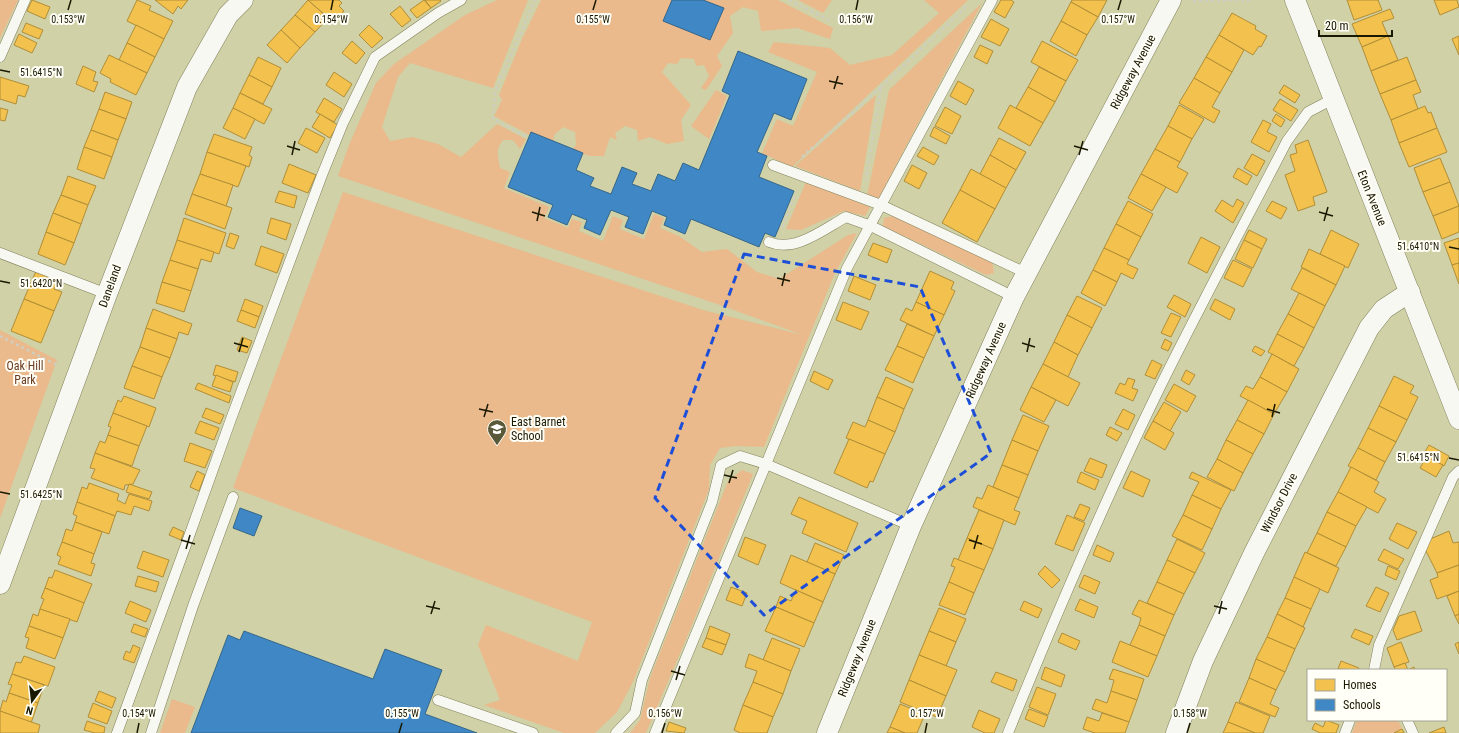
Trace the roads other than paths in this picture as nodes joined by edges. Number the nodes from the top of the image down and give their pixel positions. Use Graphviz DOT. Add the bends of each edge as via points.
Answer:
graph roads {
  1 [pos="25,0"];
  2 [pos="243,0"];
  3 [pos="461,0"];
  4 [pos="992,0"];
  5 [pos="1295,0"];
  6 [pos="1170,1"];
  7 [pos="0,58"];
  8 [pos="1333,99"];
  9 [pos="773,165"];
  10 [pos="881,205"];
  11 [pos="871,226"];
  12 [pos="772,243"];
  13 [pos="0,253"];
  14 [pos="1026,273"];
  15 [pos="1410,292"];
  16 [pos="107,294"];
  17 [pos="1014,297"];
  18 [pos="1459,419"];
  19 [pos="766,464"];
  20 [pos="1459,471"];
  21 [pos="233,498"];
  22 [pos="911,526"];
  23 [pos="2,573"];
  24 [pos="1374,669"];
  25 [pos="438,700"];
  26 [pos="1350,721"];
  27 [pos="1407,721"];
  28 [pos="116,733"];
  29 [pos="151,733"];
  30 [pos="533,733"];
  31 [pos="616,733"];
  32 [pos="655,733"];
  33 [pos="827,733"];
  34 [pos="1008,733"];
  35 [pos="1176,733"];
  36 [pos="1345,733"];
  37 [pos="1413,733"];
  1 -- 7 [label="lane"];
  2 -- 16 [label="street, Daneland" via="228,15 187,87"];
  3 -- 28 [label="lane" via="375,57 346,116 230,419 188,542"];
  4 -- 10 [label="lane" via="971,43"];
  5 -- 8 [label="street, Eton Avenue"];
  6 -- 14 [label="street, Ridgeway Avenue"];
  8 -- 15 [label="street, Eton Avenue"];
  8 -- 34 [label="lane" via="1308,112 1287,141 1159,389 1051,628"];
  9 -- 10 [label="lane"];
  10 -- 11 [label="lane"];
  10 -- 14 [label="lane"];
  11 -- 12 [label="lane" via="846,217 794,245"];
  11 -- 17 [label="lane"];
  11 -- 19 [label="lane" via="847,268"];
  13 -- 16 [label="lane"];
  14 -- 17 [label="street, Ridgeway Avenue"];
  15 -- 18 [label="street, Eton Avenue"];
  15 -- 35 [label="street, Windsor Drive" via="1384,309 1369,328 1254,553 1203,662"];
  16 -- 23 [label="street, Daneland"];
  17 -- 22 [label="street, Ridgeway Avenue"];
  19 -- 22 [label="lane"];
  19 -- 31 [label="lane" via="740,456 721,465 712,502 642,680 635,714"];
  19 -- 32 [label="lane"];
  20 -- 24 [label="lane" via="1453,477 1379,645"];
  21 -- 29 [label="lane" via="193,606"];
  22 -- 33 [label="street, Ridgeway Avenue"];
  25 -- 30 [label="lane"];
  26 -- 36 [label="lane"];
  27 -- 37 [label="lane"];
}
